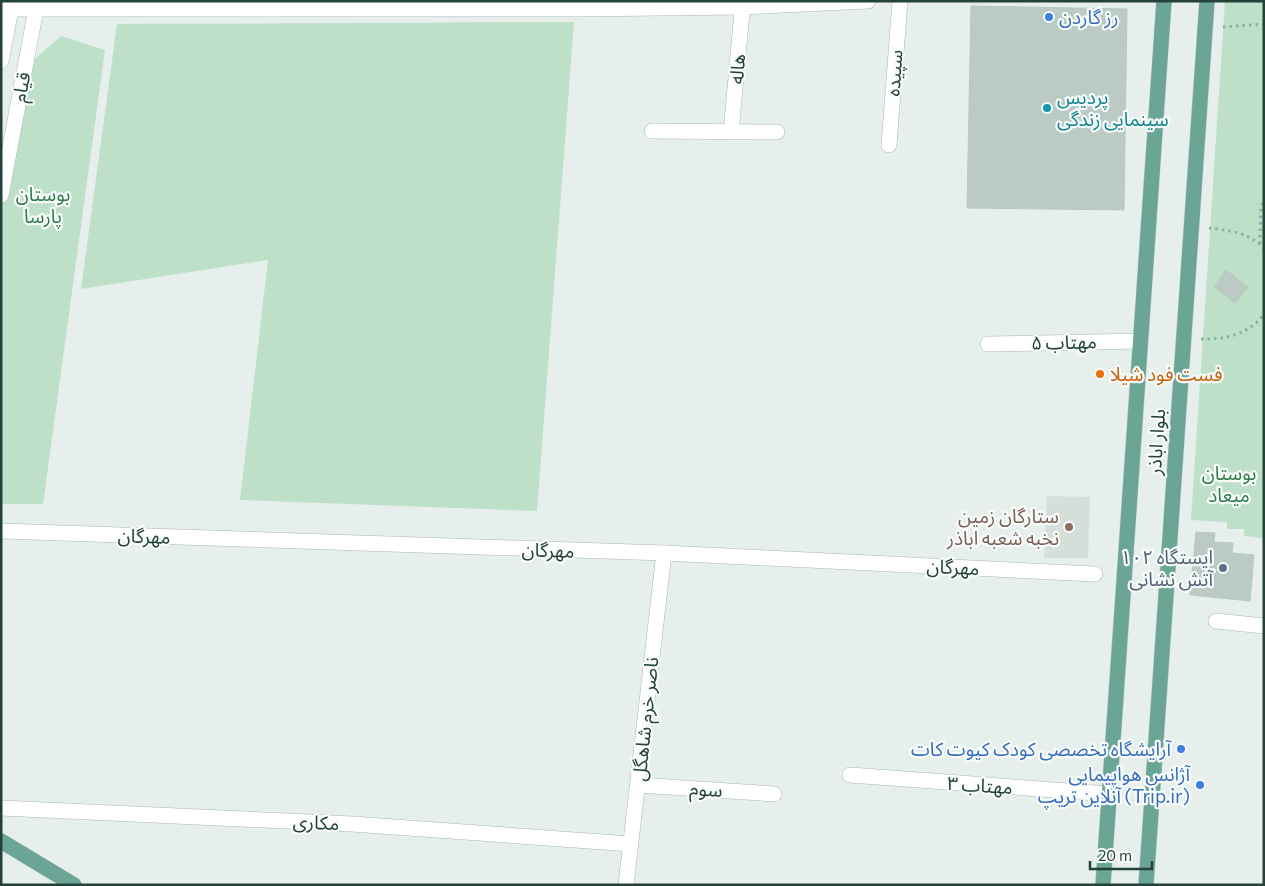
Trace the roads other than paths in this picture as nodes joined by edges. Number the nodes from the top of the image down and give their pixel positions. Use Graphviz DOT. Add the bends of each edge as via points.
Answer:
graph roads {
  1 [pos="868,1"];
  2 [pos="900,1"];
  3 [pos="1164,1"];
  4 [pos="1207,1"];
  5 [pos="742,4"];
  6 [pos="579,5"];
  7 [pos="6,9"];
  8 [pos="36,9"];
  9 [pos="1,61"];
  10 [pos="652,131"];
  11 [pos="731,132"];
  12 [pos="777,132"];
  13 [pos="889,145"];
  14 [pos="1,195"];
  15 [pos="1140,341"];
  16 [pos="988,344"];
  17 [pos="1,531"];
  18 [pos="664,553"];
  19 [pos="1095,574"];
  20 [pos="1216,621"];
  21 [pos="1264,626"];
  22 [pos="850,776"];
  23 [pos="638,785"];
  24 [pos="774,794"];
  25 [pos="1110,794"];
  26 [pos="1,808"];
  27 [pos="1,841"];
  28 [pos="631,844"];
  29 [pos="74,885"];
  30 [pos="626,885"];
  31 [pos="1103,885"];
  32 [pos="1146,885"];
  1 -- 5 [label="street"];
  2 -- 13 [label="street, سپیده"];
  3 -- 15 [label="main road, بلوار اباذر"];
  4 -- 32 [label="main road, بلوار اباذر"];
  5 -- 6 [label="street"];
  5 -- 11 [label="street, هاله"];
  6 -- 8 [label="street"];
  7 -- 8 [label="street"];
  7 -- 9 [label="street, قیام"];
  8 -- 14 [label="street, قیام"];
  10 -- 11 [label="street"];
  11 -- 12 [label="street"];
  15 -- 16 [label="street, مهتاب ۵"];
  15 -- 25 [label="main road, بلوار اباذر"];
  17 -- 18 [label="street, مهرگان"];
  18 -- 19 [label="street, مهرگان"];
  18 -- 23 [label="street, ناصر خرم شاهگل"];
  20 -- 21 [label="street"];
  22 -- 25 [label="street, مهتاب ۳"];
  23 -- 24 [label="street, سوم"];
  23 -- 28 [label="street, ناصر خرم شاهگل"];
  25 -- 31 [label="main road, بلوار اباذر"];
  26 -- 28 [label="street, مکاری" via="352,824"];
  27 -- 29 [label="main road"];
  28 -- 30 [label="street, ناصر خرم شاهگل"];
}
